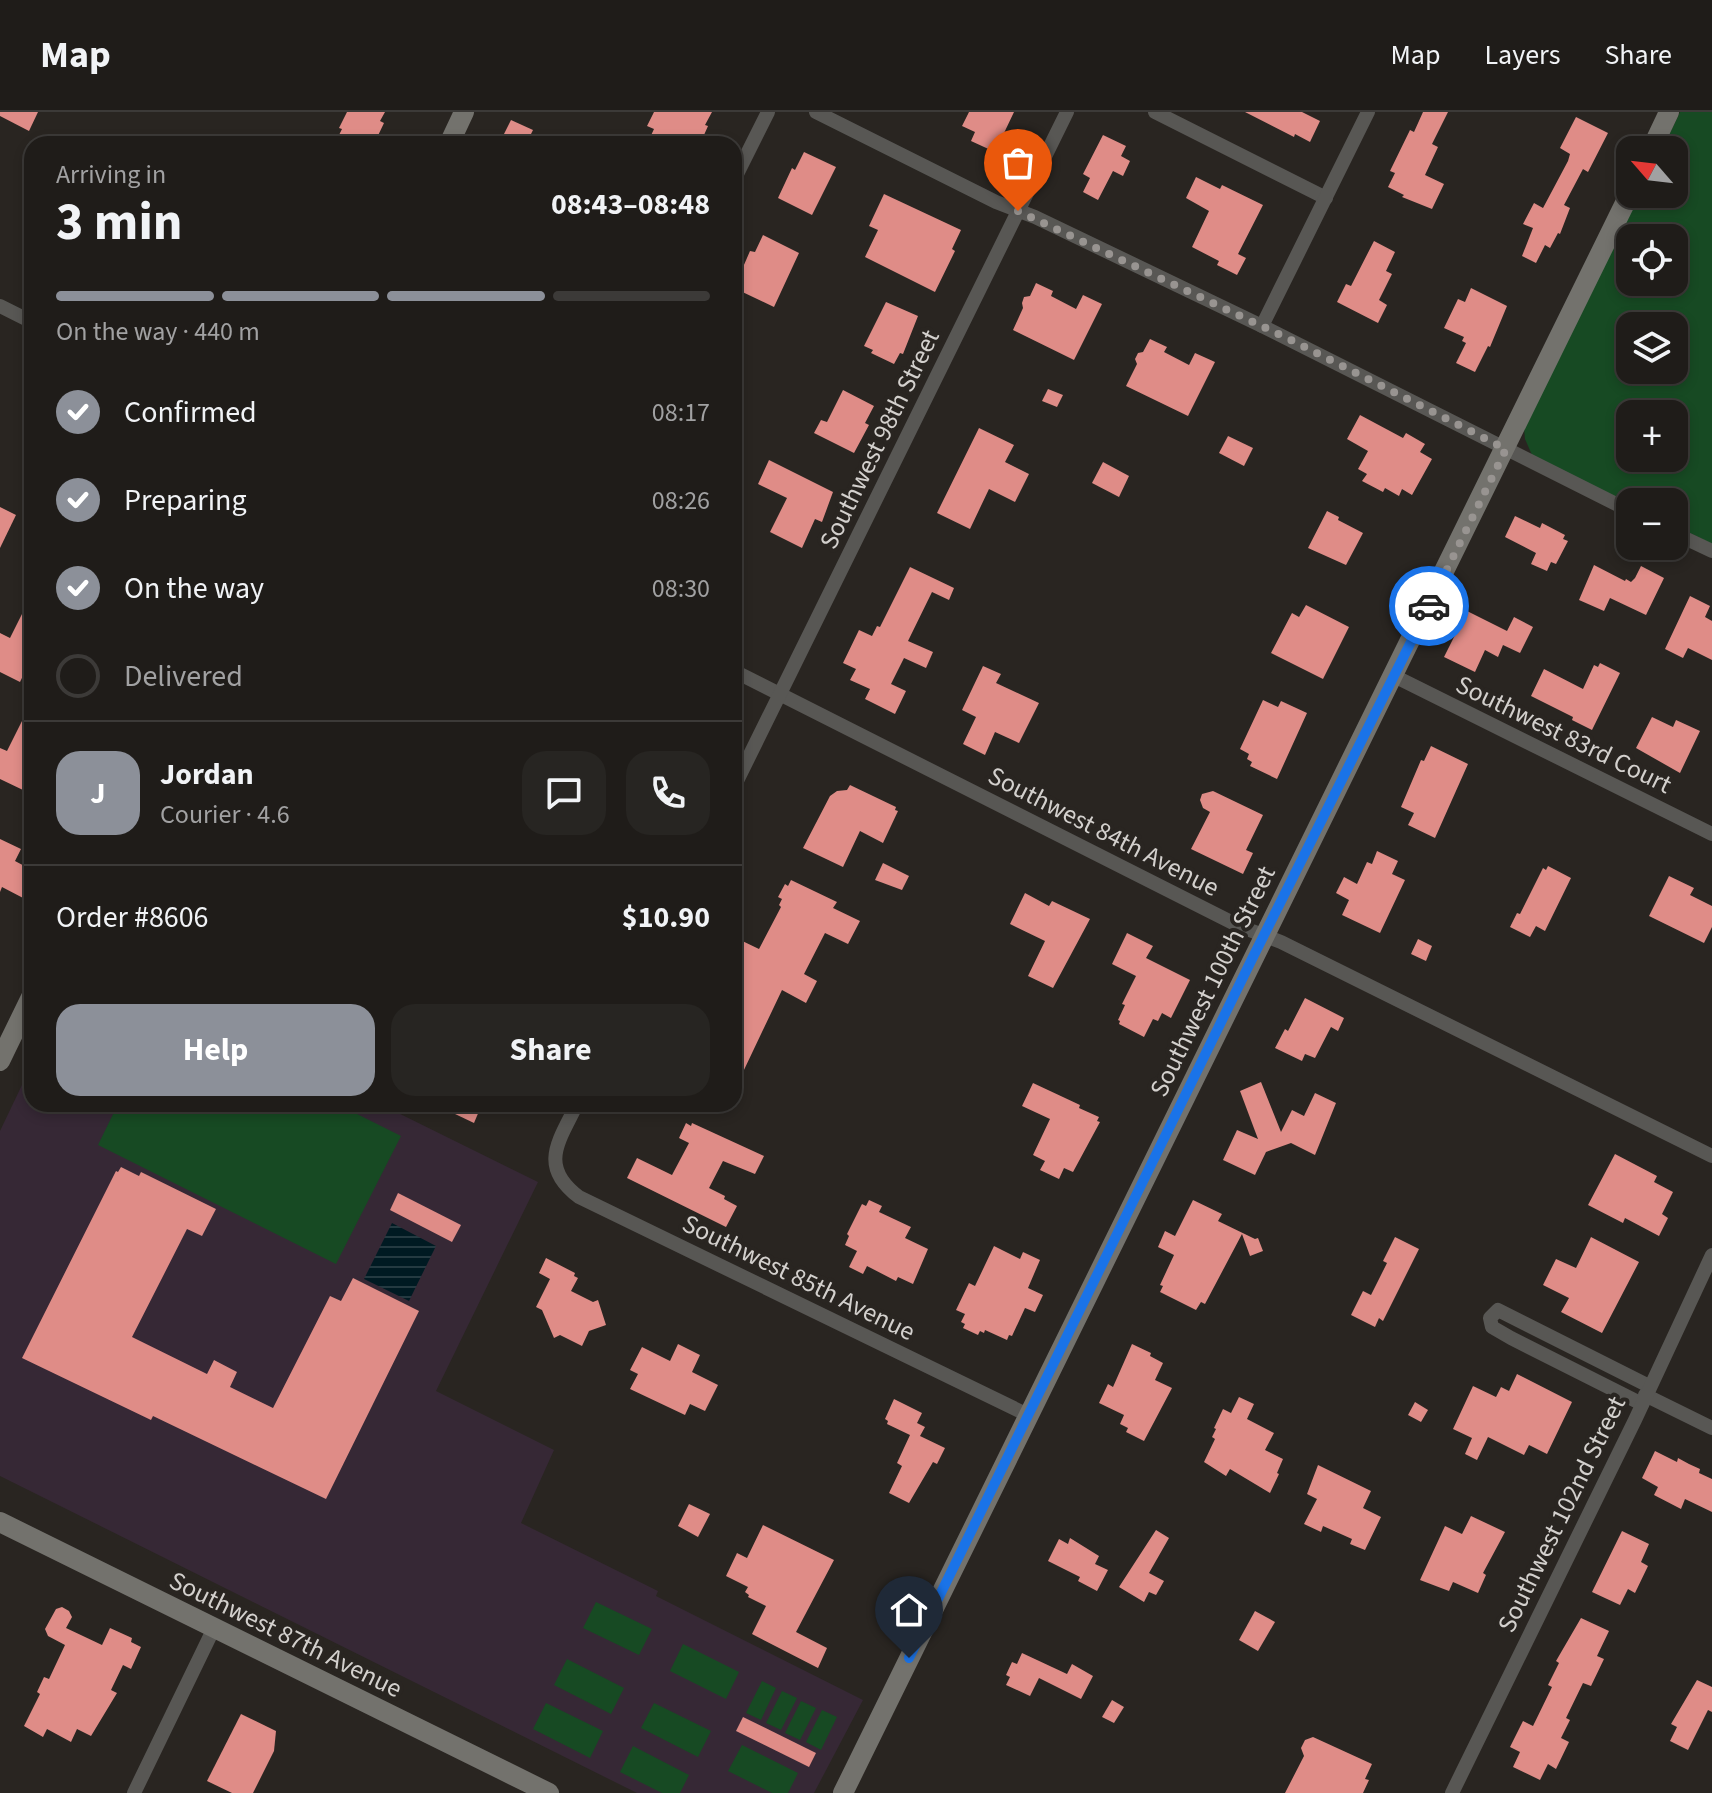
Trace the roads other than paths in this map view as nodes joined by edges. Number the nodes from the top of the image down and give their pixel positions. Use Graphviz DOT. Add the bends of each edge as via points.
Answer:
graph roads {
  1 [pos="464,112"];
  2 [pos="768,112"];
  3 [pos="816,112"];
  4 [pos="1067,112"];
  5 [pos="1155,112"];
  6 [pos="1368,112"];
  7 [pos="1669,112"];
  8 [pos="453,136"];
  9 [pos="1658,136"];
  10 [pos="742,164"];
  11 [pos="1326,198"];
  12 [pos="1623,208"];
  13 [pos="1018,211"];
  14 [pos="0,306"];
  15 [pos="24,318"];
  16 [pos="1262,326"];
  17 [pos="1506,449"];
  18 [pos="1616,504"];
  19 [pos="1688,540"];
  20 [pos="1712,551"];
  21 [pos="742,675"];
  22 [pos="1394,676"];
  23 [pos="780,695"];
  24 [pos="742,771"];
  25 [pos="1712,834"];
  26 [pos="1264,935"];
  27 [pos="24,1012"];
  28 [pos="0,1061"];
  29 [pos="573,1112"];
  30 [pos="1712,1156"];
  31 [pos="1712,1255"];
  32 [pos="1645,1395"];
  33 [pos="1028,1415"];
  34 [pos="1712,1428"];
  35 [pos="0,1522"];
  36 [pos="214,1628"];
  37 [pos="1455,1788"];
  38 [pos="134,1793"];
  39 [pos="549,1793"];
  40 [pos="843,1793"];
  1 -- 8 [label="street"];
  2 -- 10 [label="street"];
  3 -- 13 [label="street"];
  4 -- 13 [label="street, Southwest 98th Street"];
  5 -- 11 [label="street"];
  6 -- 11 [label="street"];
  7 -- 9 [label="street"];
  11 -- 16 [label="street"];
  12 -- 17 [label="street, Southwest 100th Street"];
  13 -- 16 [label="street"];
  13 -- 23 [label="street, Southwest 98th Street"];
  14 -- 15 [label="street"];
  16 -- 17 [label="street"];
  17 -- 18 [label="street"];
  17 -- 22 [label="street, Southwest 100th Street"];
  19 -- 20 [label="street"];
  21 -- 23 [label="street, Southwest 84th Avenue"];
  22 -- 25 [label="street, Southwest 83rd Court"];
  22 -- 26 [label="street, Southwest 100th Street"];
  23 -- 24 [label="street, Southwest 98th Street"];
  23 -- 26 [label="street, Southwest 84th Avenue"];
  26 -- 30 [label="street, Southwest 84th Avenue"];
  26 -- 33 [label="street, Southwest 100th Street"];
  27 -- 28 [label="street"];
  29 -- 33 [label="street, Southwest 85th Avenue" via="555,1152 556,1172 588,1202"];
  31 -- 32 [label="street, Southwest 102nd Street"];
  32 -- 32 [label="street" via="1498,1310 1490,1318 1492,1327 1511,1338"];
  32 -- 34 [label="street"];
  32 -- 37 [label="street, Southwest 102nd Street"];
  33 -- 40 [label="street, Southwest 100th Street"];
  35 -- 36 [label="street, Southwest 87th Avenue"];
  36 -- 38 [label="street"];
  36 -- 39 [label="street, Southwest 87th Avenue"];
}
